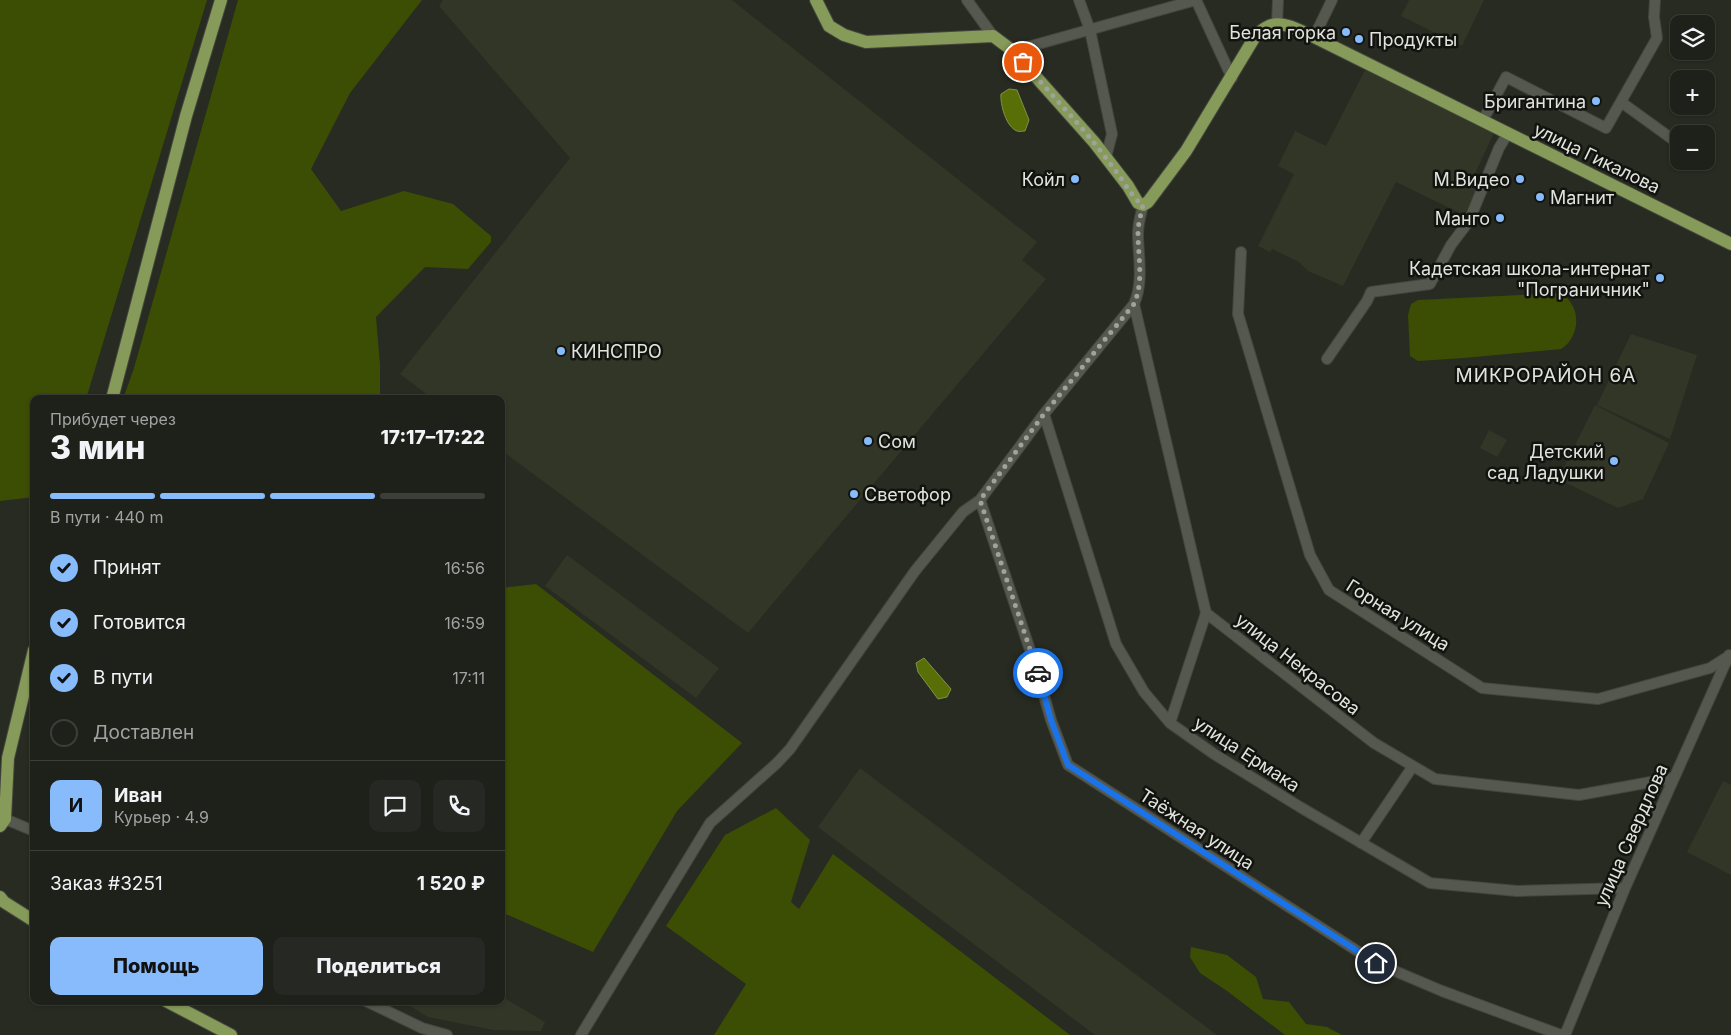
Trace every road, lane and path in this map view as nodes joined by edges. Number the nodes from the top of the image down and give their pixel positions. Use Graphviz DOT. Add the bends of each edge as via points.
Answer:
graph roads {
  1 [pos="221,0"];
  2 [pos="816,0"];
  3 [pos="967,0"];
  4 [pos="1080,0"];
  5 [pos="1196,0"];
  6 [pos="1278,0"];
  7 [pos="1332,0"];
  8 [pos="1655,0"];
  9 [pos="1277,24"];
  10 [pos="1090,30"];
  11 [pos="993,36"];
  12 [pos="1314,37"];
  13 [pos="1013,51"];
  14 [pos="1232,78"];
  15 [pos="1621,102"];
  16 [pos="1483,120"];
  17 [pos="1508,133"];
  18 [pos="1670,137"];
  19 [pos="1106,157"];
  20 [pos="1143,205"];
  21 [pos="1731,244"];
  22 [pos="1240,252"];
  23 [pos="1134,304"];
  24 [pos="1327,359"];
  25 [pos="113,395"];
  26 [pos="1044,414"];
  27 [pos="980,500"];
  28 [pos="1206,613"];
  29 [pos="1730,654"];
  30 [pos="30,667"];
  31 [pos="1170,723"];
  32 [pos="1413,766"];
  33 [pos="1673,778"];
  34 [pos="2,822"];
  35 [pos="30,830"];
  36 [pos="1361,843"];
  37 [pos="1625,888"];
  38 [pos="0,897"];
  39 [pos="30,918"];
  40 [pos="174,1005"];
  41 [pos="374,1005"];
  42 [pos="231,1035"];
  43 [pos="447,1035"];
  44 [pos="581,1035"];
  45 [pos="1561,1035"];
  46 [pos="1565,1035"];
  1 -- 25 [label="main road" via="186,116"];
  2 -- 11 [label="main road" via="828,26 866,42"];
  3 -- 11 [label="street"];
  4 -- 10 [label="street"];
  5 -- 10 [label="street"];
  5 -- 14 [label="street"];
  6 -- 9 [label="street"];
  7 -- 12 [label="street"];
  8 -- 15 [label="street" via="1657,38"];
  9 -- 12 [label="main road, улица Гикалова"];
  9 -- 14 [label="main road" via="1256,35"];
  10 -- 13 [label="street"];
  10 -- 19 [label="street" via="1112,134"];
  11 -- 13 [label="main road"];
  12 -- 16 [label="main road, улица Гикалова"];
  13 -- 19 [label="main road"];
  14 -- 20 [label="main road" via="1186,151"];
  15 -- 16 [label="street" via="1606,128 1506,77"];
  15 -- 18 [label="street"];
  16 -- 17 [label="main road, улица Гикалова"];
  17 -- 21 [label="main road, улица Гикалова"];
  17 -- 24 [label="street" via="1469,221 1451,245 1430,284 1371,292"];
  19 -- 20 [label="main road" via="1138,203"];
  20 -- 23 [label="street" via="1138,230 1140,277"];
  22 -- 29 [label="street, Горная улица" via="1238,314 1310,555 1329,590 1482,688 1598,698 1710,668"];
  23 -- 26 [label="street"];
  23 -- 28 [label="street"];
  26 -- 27 [label="street"];
  26 -- 31 [label="street, улица Ермака" via="1116,644 1144,692"];
  27 -- 44 [label="street" via="963,512 915,572 790,749 710,823"];
  27 -- 45 [label="street, Таёжная улица" via="1068,765 1376,963 1442,992"];
  28 -- 31 [label="street"];
  28 -- 32 [label="street, улица Некрасова" via="1374,743"];
  29 -- 33 [label="street, улица Свердлова"];
  30 -- 34 [label="main road" via="8,758"];
  31 -- 36 [label="street, улица Ермака" via="1214,754"];
  32 -- 33 [label="street, улица Некрасова" via="1435,779 1579,795"];
  32 -- 36 [label="street"];
  33 -- 37 [label="street, улица Свердлова"];
  34 -- 35 [label="street"];
  36 -- 37 [label="street, улица Ермака" via="1430,883 1517,891"];
  37 -- 46 [label="street, улица Свердлова"];
  38 -- 39 [label="main road"];
  40 -- 42 [label="main road"];
  41 -- 43 [label="street" via="422,1028"];
}
